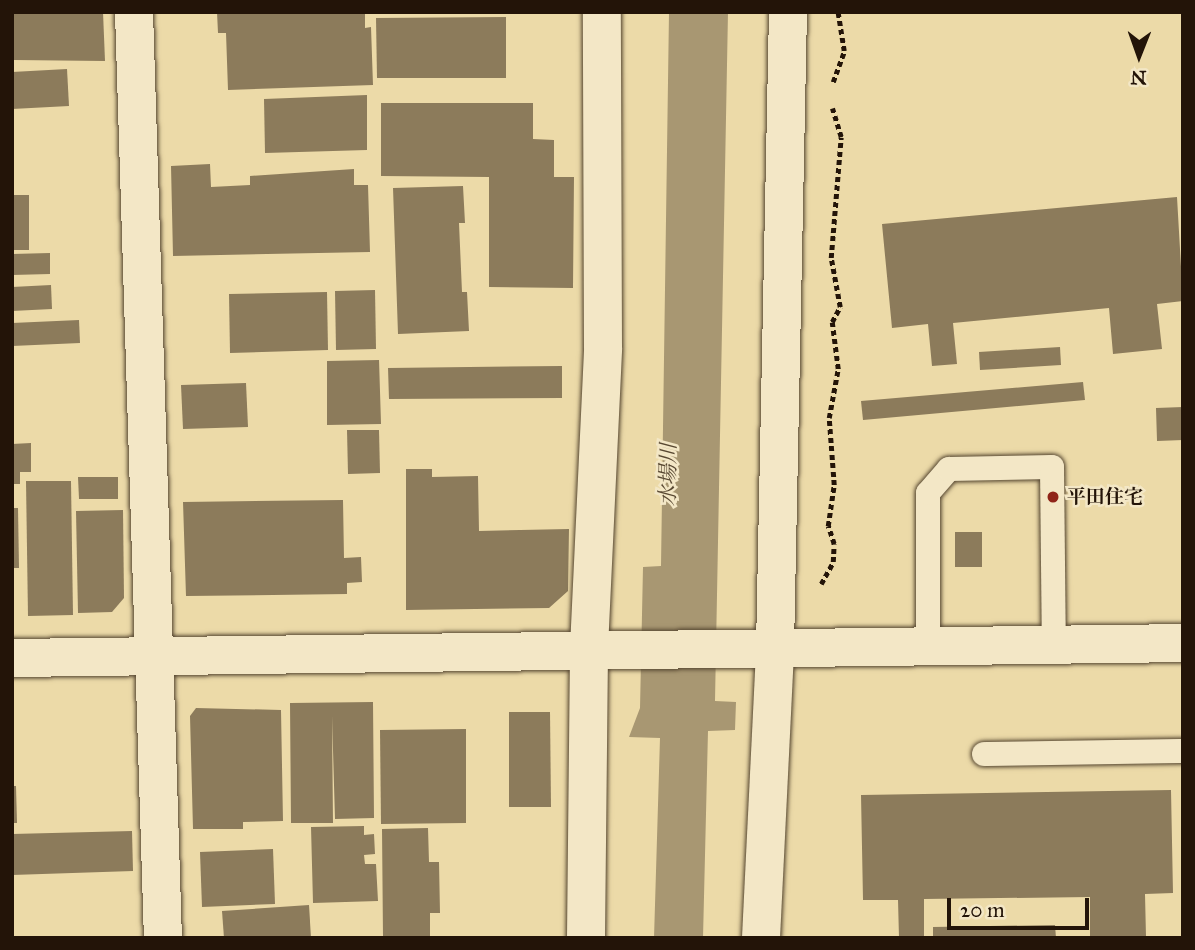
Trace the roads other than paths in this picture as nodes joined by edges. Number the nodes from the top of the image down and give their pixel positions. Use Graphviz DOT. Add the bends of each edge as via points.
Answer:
graph roads {
  1 [pos="134,12"];
  2 [pos="602,12"];
  3 [pos="788,12"];
  4 [pos="1183,643"];
  5 [pos="1054,644"];
  6 [pos="928,646"];
  7 [pos="602,648"];
  8 [pos="761,648"];
  9 [pos="154,656"];
  10 [pos="12,658"];
  11 [pos="1183,751"];
  12 [pos="984,754"];
  13 [pos="163,938"];
  14 [pos="586,938"];
  15 [pos="761,938"];
  1 -- 9 [label="street"];
  2 -- 7 [label="street"];
  3 -- 8 [label="street"];
  4 -- 5 [label="street"];
  5 -- 6 [label="street"];
  5 -- 6 [label="lane" via="1052,467 1039,467 949,469 928,493"];
  6 -- 8 [label="street"];
  7 -- 8 [label="street"];
  7 -- 9 [label="street"];
  7 -- 14 [label="street"];
  8 -- 15 [label="street"];
  9 -- 10 [label="street"];
  9 -- 13 [label="street"];
  11 -- 12 [label="lane"];
}
